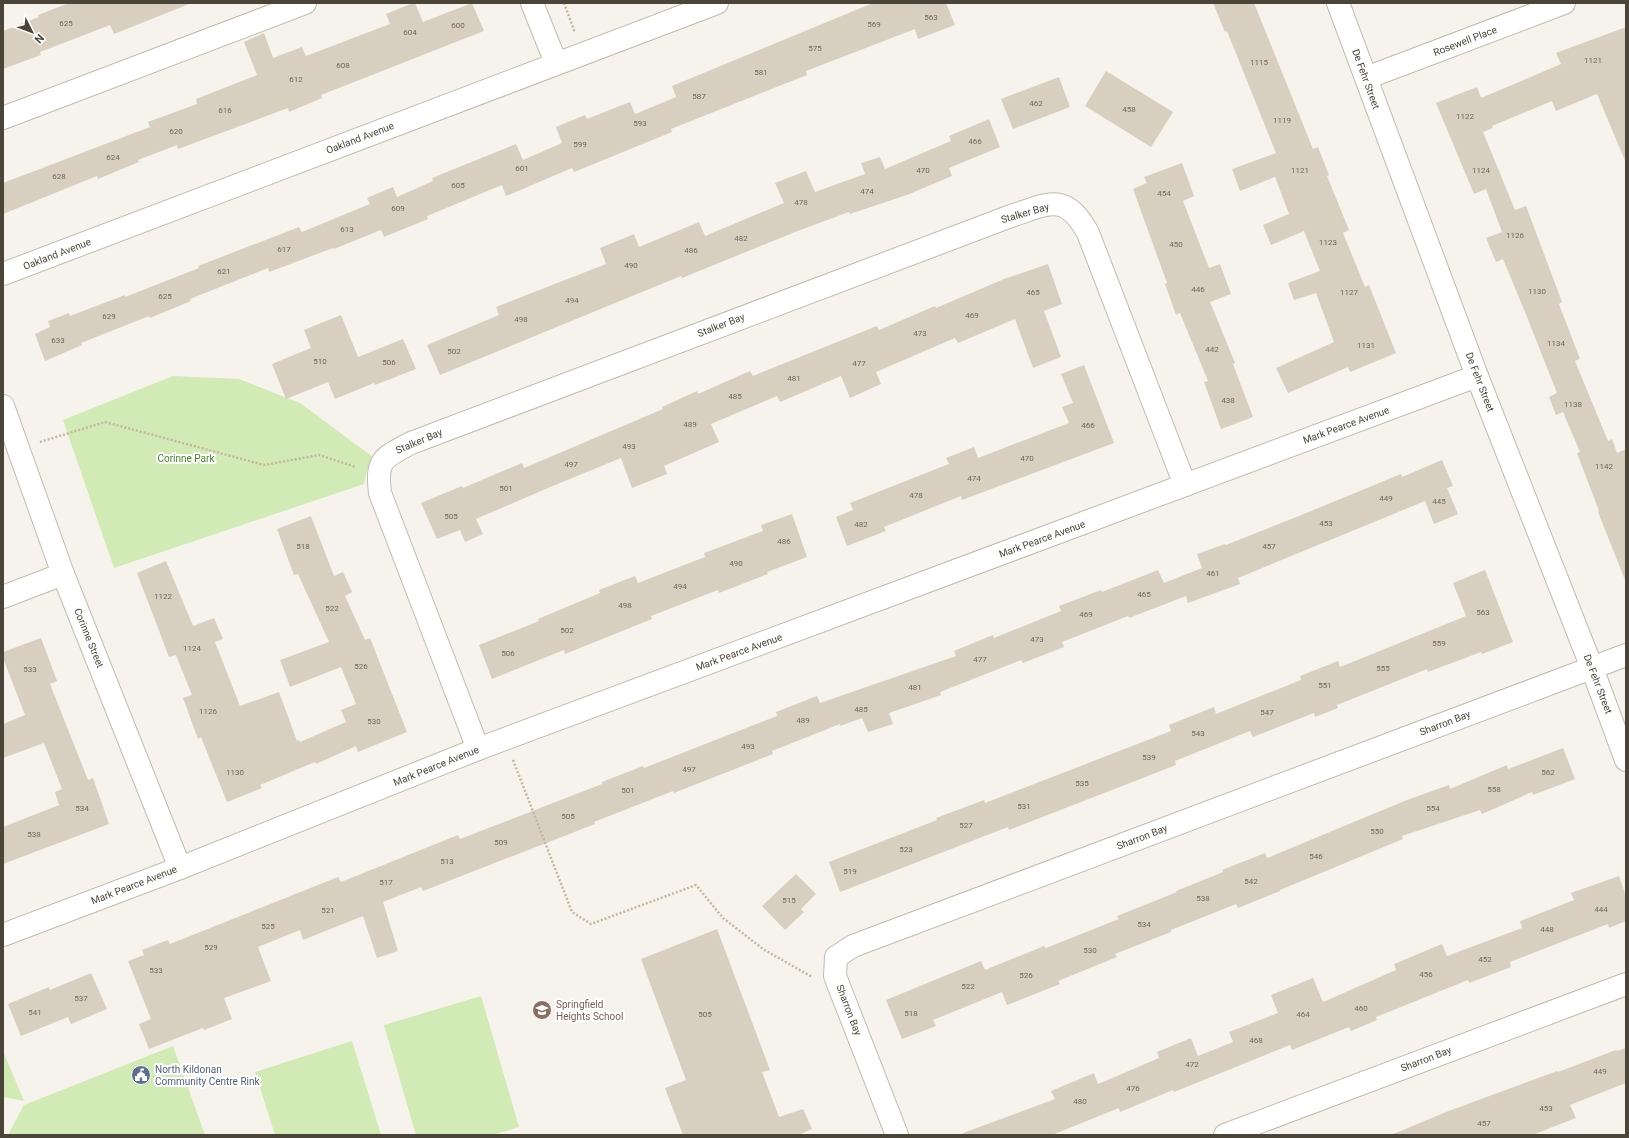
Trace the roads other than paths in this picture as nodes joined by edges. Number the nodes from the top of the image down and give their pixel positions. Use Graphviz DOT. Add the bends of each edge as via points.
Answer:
graph roads {
  1 [pos="306,3"];
  2 [pos="532,3"];
  3 [pos="717,3"];
  4 [pos="1338,3"];
  5 [pos="1564,3"];
  6 [pos="556,63"];
  7 [pos="1366,78"];
  8 [pos="3,118"];
  9 [pos="3,274"];
  10 [pos="1477,376"];
  11 [pos="3,406"];
  12 [pos="1185,486"];
  13 [pos="63,574"];
  14 [pos="3,597"];
  15 [pos="1626,655"];
  16 [pos="1592,668"];
  17 [pos="478,749"];
  18 [pos="1626,760"];
  19 [pos="180,868"];
  20 [pos="3,935"];
  21 [pos="1626,984"];
  22 [pos="897,1135"];
  23 [pos="1225,1135"];
  1 -- 8 [label="street"];
  2 -- 6 [label="street"];
  3 -- 6 [label="street, Oakland Avenue"];
  4 -- 7 [label="street, De Fehr Street"];
  5 -- 7 [label="street, Rosewell Place"];
  6 -- 9 [label="street, Oakland Avenue"];
  7 -- 10 [label="street, De Fehr Street"];
  10 -- 12 [label="street, Mark Pearce Avenue"];
  10 -- 16 [label="street, De Fehr Street"];
  11 -- 13 [label="street, Corinne Street"];
  12 -- 17 [label="street, Mark Pearce Avenue"];
  12 -- 17 [label="street, Stalker Bay" via="1088,233 1079,218 1068,207 1054,204 1011,216 411,443 390,454 381,465 378,474 380,493"];
  13 -- 14 [label="street"];
  13 -- 19 [label="street, Corinne Street"];
  15 -- 16 [label="street, Sharron Bay"];
  16 -- 18 [label="street, De Fehr Street"];
  16 -- 22 [label="street, Sharron Bay" via="853,946 836,958 835,976"];
  17 -- 19 [label="street, Mark Pearce Avenue"];
  19 -- 20 [label="street, Mark Pearce Avenue"];
  21 -- 23 [label="street, Sharron Bay"];
}
